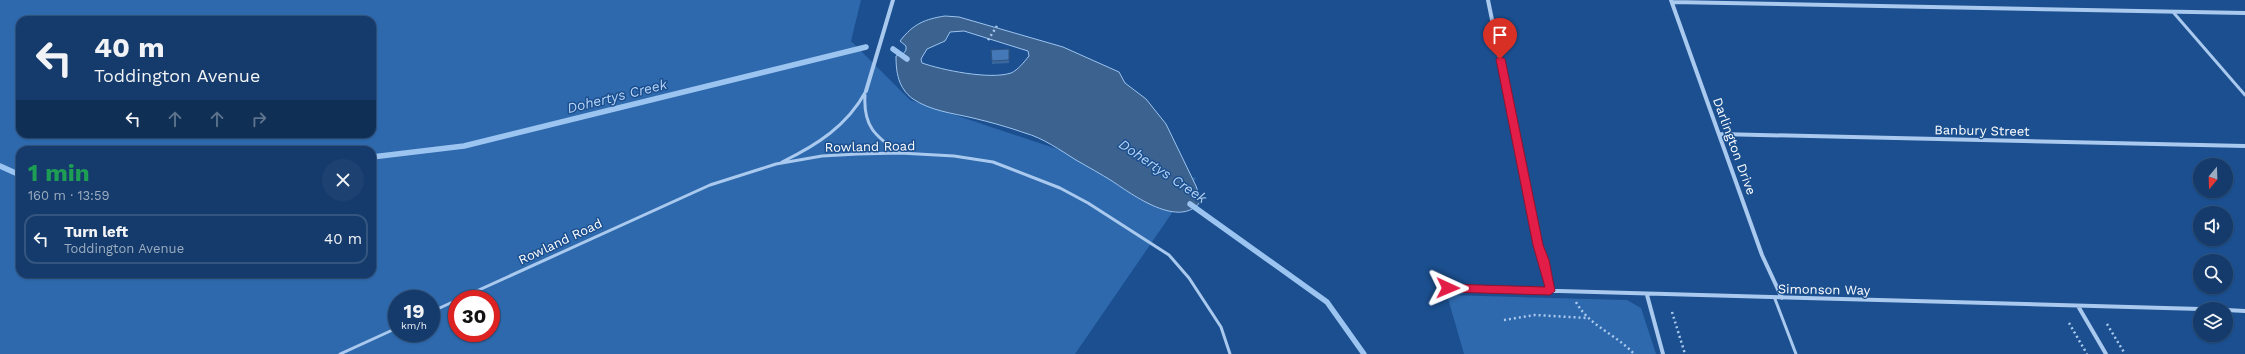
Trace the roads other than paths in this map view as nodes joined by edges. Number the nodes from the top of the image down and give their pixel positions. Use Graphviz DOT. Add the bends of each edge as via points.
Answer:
graph roads {
  1 [pos="893,0"];
  2 [pos="1488,0"];
  3 [pos="1671,1"];
  4 [pos="2172,12"];
  5 [pos="2245,13"];
  6 [pos="866,92"];
  7 [pos="2245,95"];
  8 [pos="1719,134"];
  9 [pos="2245,146"];
  10 [pos="900,153"];
  11 [pos="776,164"];
  12 [pos="1448,288"];
  13 [pos="478,290"];
  14 [pos="1550,291"];
  15 [pos="1647,295"];
  16 [pos="1775,298"];
  17 [pos="1782,298"];
  18 [pos="2078,306"];
  19 [pos="2193,309"];
  20 [pos="2233,310"];
  21 [pos="2245,311"];
  22 [pos="388,332"];
  23 [pos="340,354"];
  24 [pos="1230,354"];
  25 [pos="1663,354"];
  26 [pos="1796,354"];
  27 [pos="2106,354"];
  1 -- 6 [label="street"];
  2 -- 14 [label="street" via="1538,245 1544,260"];
  3 -- 4 [label="street"];
  3 -- 8 [label="street, Darlington Drive"];
  4 -- 5 [label="street"];
  4 -- 7 [label="lane"];
  6 -- 10 [label="lane" via="864,106 869,127 879,139"];
  6 -- 11 [label="lane" via="860,105 831,135 804,152"];
  8 -- 9 [label="street, Banbury Street"];
  8 -- 17 [label="street, Darlington Drive" via="1762,255"];
  10 -- 11 [label="lane, Rowland Road" via="822,156"];
  10 -- 24 [label="lane, Rowland Road" via="954,156 993,162 1032,176 1088,203 1169,254 1189,278 1222,328"];
  11 -- 13 [label="lane, Rowland Road" via="710,185"];
  12 -- 14 [label="street, Simonson Way"];
  14 -- 15 [label="street, Simonson Way"];
  15 -- 16 [label="street, Simonson Way"];
  15 -- 25 [label="street"];
  16 -- 17 [label="street, Simonson Way"];
  16 -- 26 [label="lane"];
  17 -- 18 [label="street, Simonson Way"];
  18 -- 19 [label="street, Simonson Way"];
  18 -- 27 [label="street"];
  20 -- 21 [label="street"];
  22 -- 23 [label="lane"];
}
